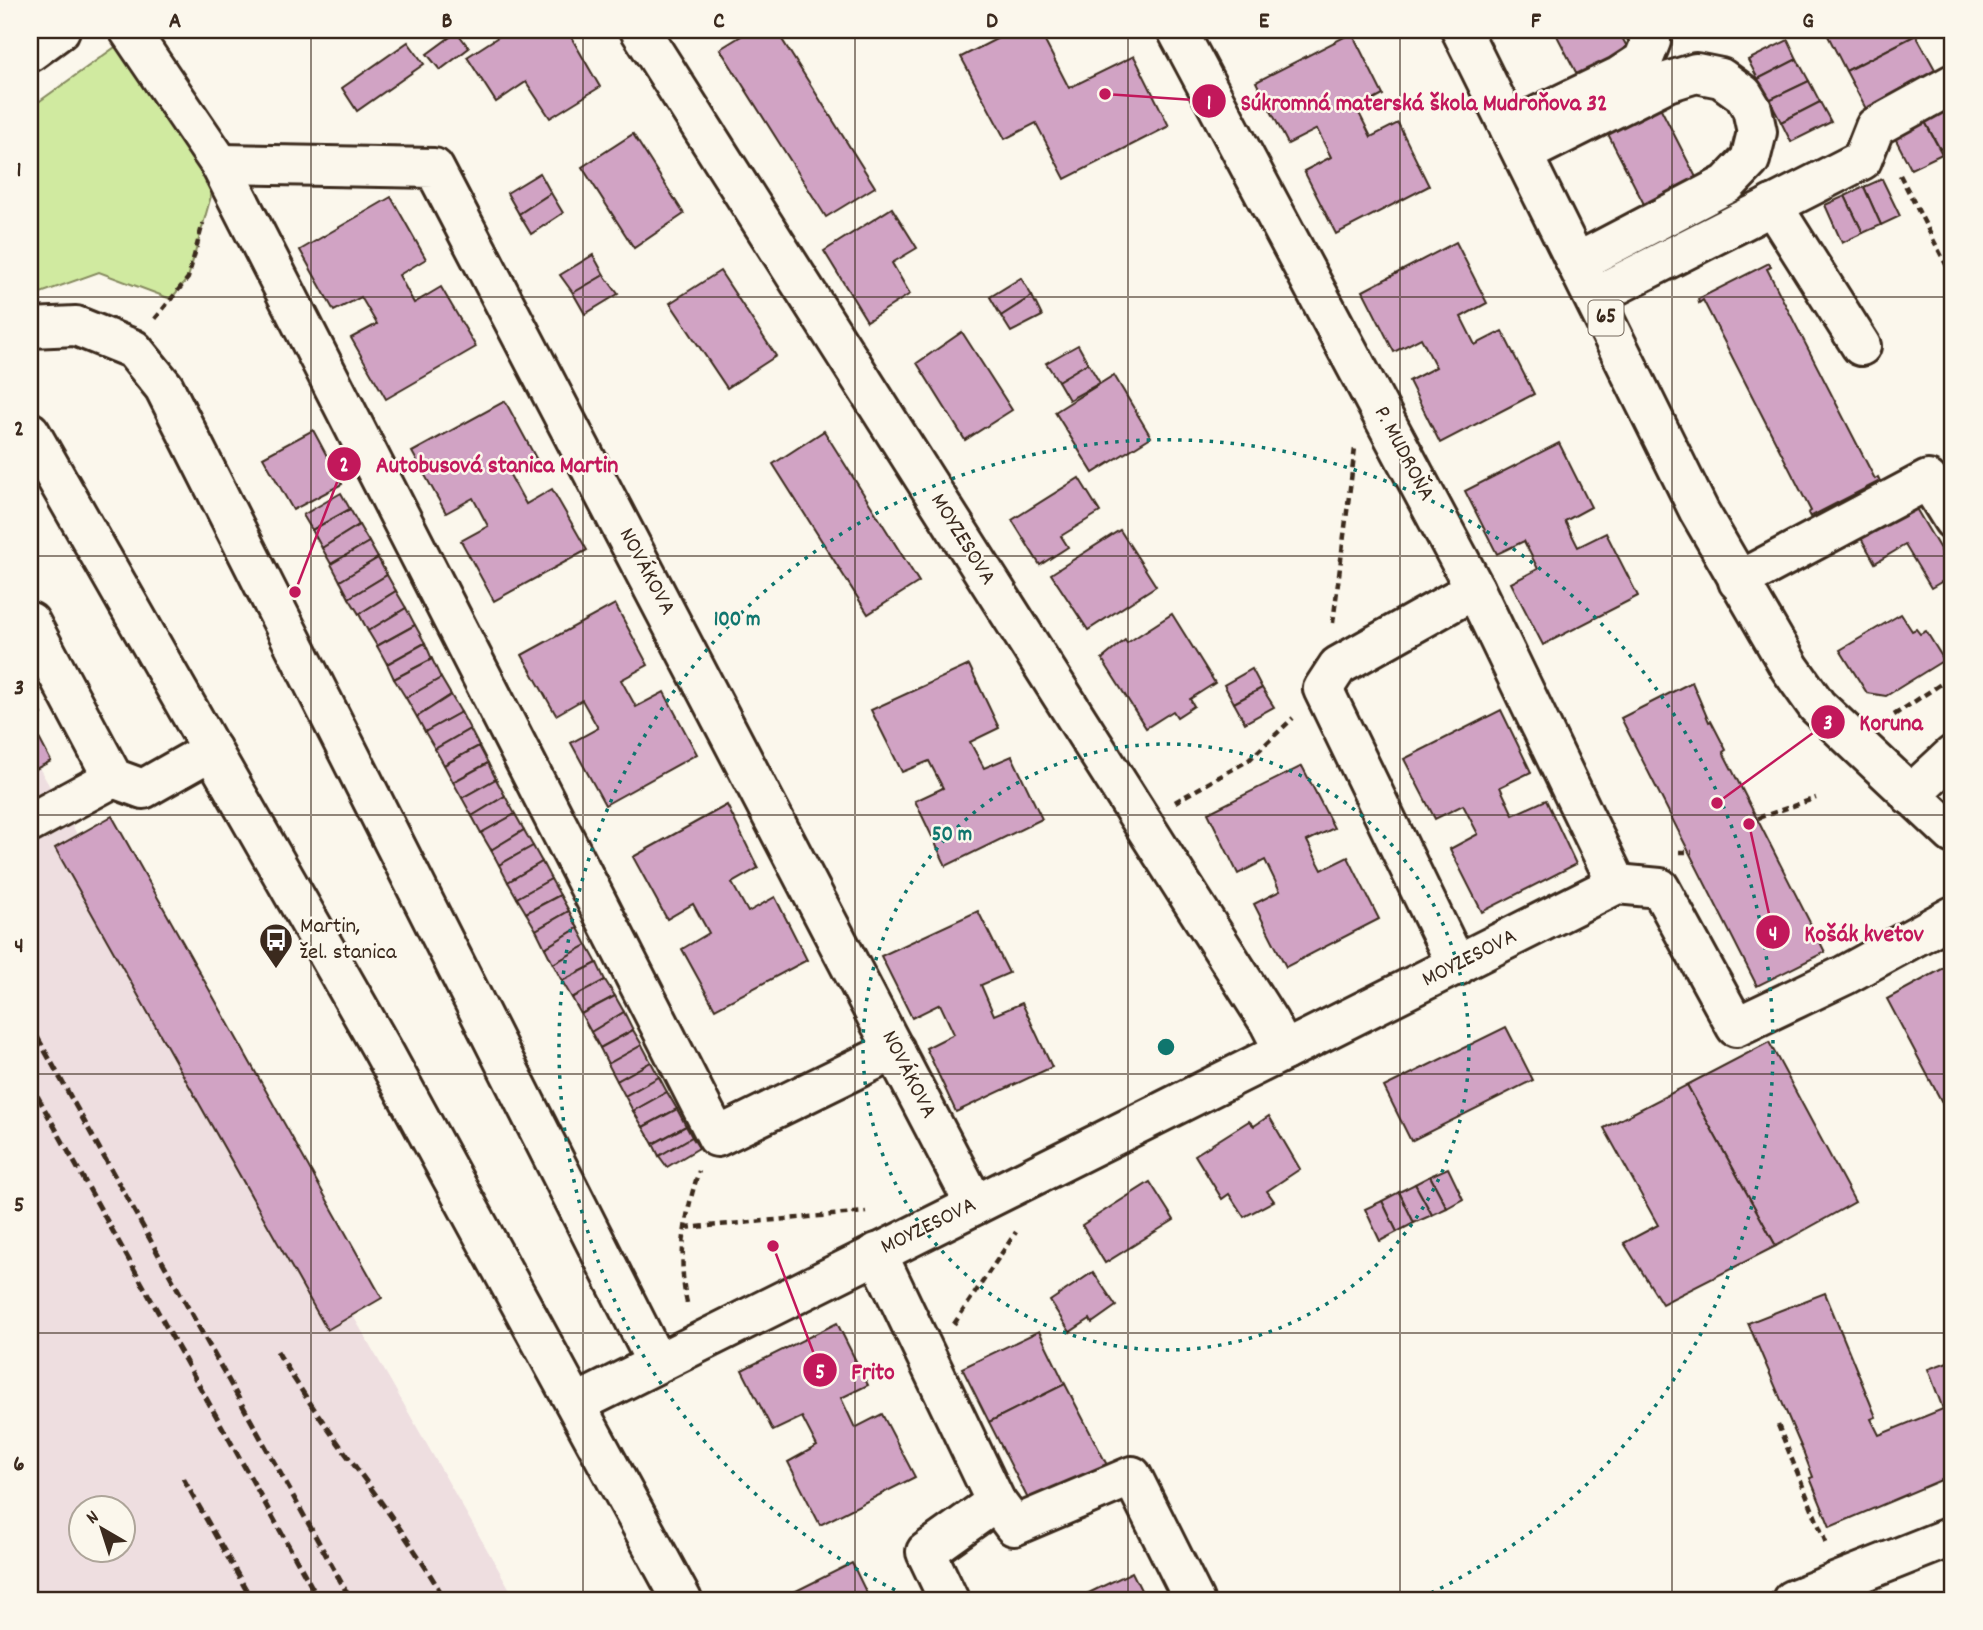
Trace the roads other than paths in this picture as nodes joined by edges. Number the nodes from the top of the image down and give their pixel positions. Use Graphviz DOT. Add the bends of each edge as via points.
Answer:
graph roads {
  1 [pos="60,30"];
  2 [pos="129,30"];
  3 [pos="639,30"];
  4 [pos="1177,30"];
  5 [pos="1461,30"];
  6 [pos="1646,30"];
  7 [pos="30,52"];
  8 [pos="1953,84"];
  9 [pos="1516,141"];
  10 [pos="220,164"];
  11 [pos="1772,205"];
  12 [pos="1587,279"];
  13 [pos="30,328"];
  14 [pos="1861,346"];
  15 [pos="30,432"];
  16 [pos="1953,520"];
  17 [pos="1738,581"];
  18 [pos="1475,589"];
  19 [pos="30,622"];
  20 [pos="212,750"];
  21 [pos="1951,761"];
  22 [pos="113,778"];
  23 [pos="1910,795"];
  24 [pos="30,823"];
  25 [pos="1953,834"];
  26 [pos="1618,884"];
  27 [pos="1953,916"];
  28 [pos="1457,966"];
  29 [pos="895,1050"];
  30 [pos="1284,1051"];
  31 [pos="975,1205"];
  32 [pos="877,1253"];
  33 [pos="656,1362"];
  34 [pos="576,1404"];
  35 [pos="996,1502"];
  36 [pos="1953,1536"];
  37 [pos="682,1600"];
  38 [pos="949,1600"];
  39 [pos="1194,1600"];
  40 [pos="1792,1600"];
  1 -- 7 [label="street"];
  2 -- 10 [label="street"];
  3 -- 30 [label="street, MOYZESOVA"];
  4 -- 18 [label="street, P. MUDROŇA"];
  5 -- 9 [label="street, 65"];
  6 -- 9 [label="street" via="1651,41 1643,61"];
  8 -- 11 [label="street" via="1875,127 1862,160"];
  9 -- 12 [label="street, 65"];
  9 -- 12 [label="street" via="1696,73 1721,78 1743,94 1752,109 1757,132 1750,160 1727,184"];
  10 -- 29 [label="street, NOVÁKOVA" via="435,168"];
  10 -- 29 [label="street" via="717,1137"];
  11 -- 12 [label="street"];
  11 -- 14 [label="street"];
  12 -- 17 [label="street, 65" via="1699,511"];
  13 -- 33 [label="street" via="76,326 133,349 164,387"];
  15 -- 20 [label="street"];
  16 -- 17 [label="street" via="1928,480"];
  17 -- 23 [label="street, 65" via="1817,706"];
  18 -- 26 [label="street, P. MUDROŇA"];
  18 -- 28 [label="street" via="1330,677"];
  19 -- 22 [label="street"];
  20 -- 22 [label="street" via="143,789"];
  20 -- 34 [label="street"];
  21 -- 23 [label="street"];
  22 -- 24 [label="street"];
  23 -- 25 [label="street, 65"];
  26 -- 27 [label="street" via="1660,887 1736,1027"];
  26 -- 28 [label="street, MOYZESOVA"];
  28 -- 30 [label="street, MOYZESOVA"];
  29 -- 31 [label="street, NOVÁKOVA"];
  30 -- 31 [label="street, MOYZESOVA"];
  31 -- 32 [label="street, MOYZESOVA"];
  32 -- 33 [label="street, MOYZESOVA"];
  32 -- 35 [label="street"];
  33 -- 34 [label="street, MOYZESOVA"];
  34 -- 37 [label="street"];
  35 -- 38 [label="street" via="926,1552"];
  35 -- 39 [label="street" via="1014,1526 1132,1476"];
  36 -- 40 [label="street"];
}
